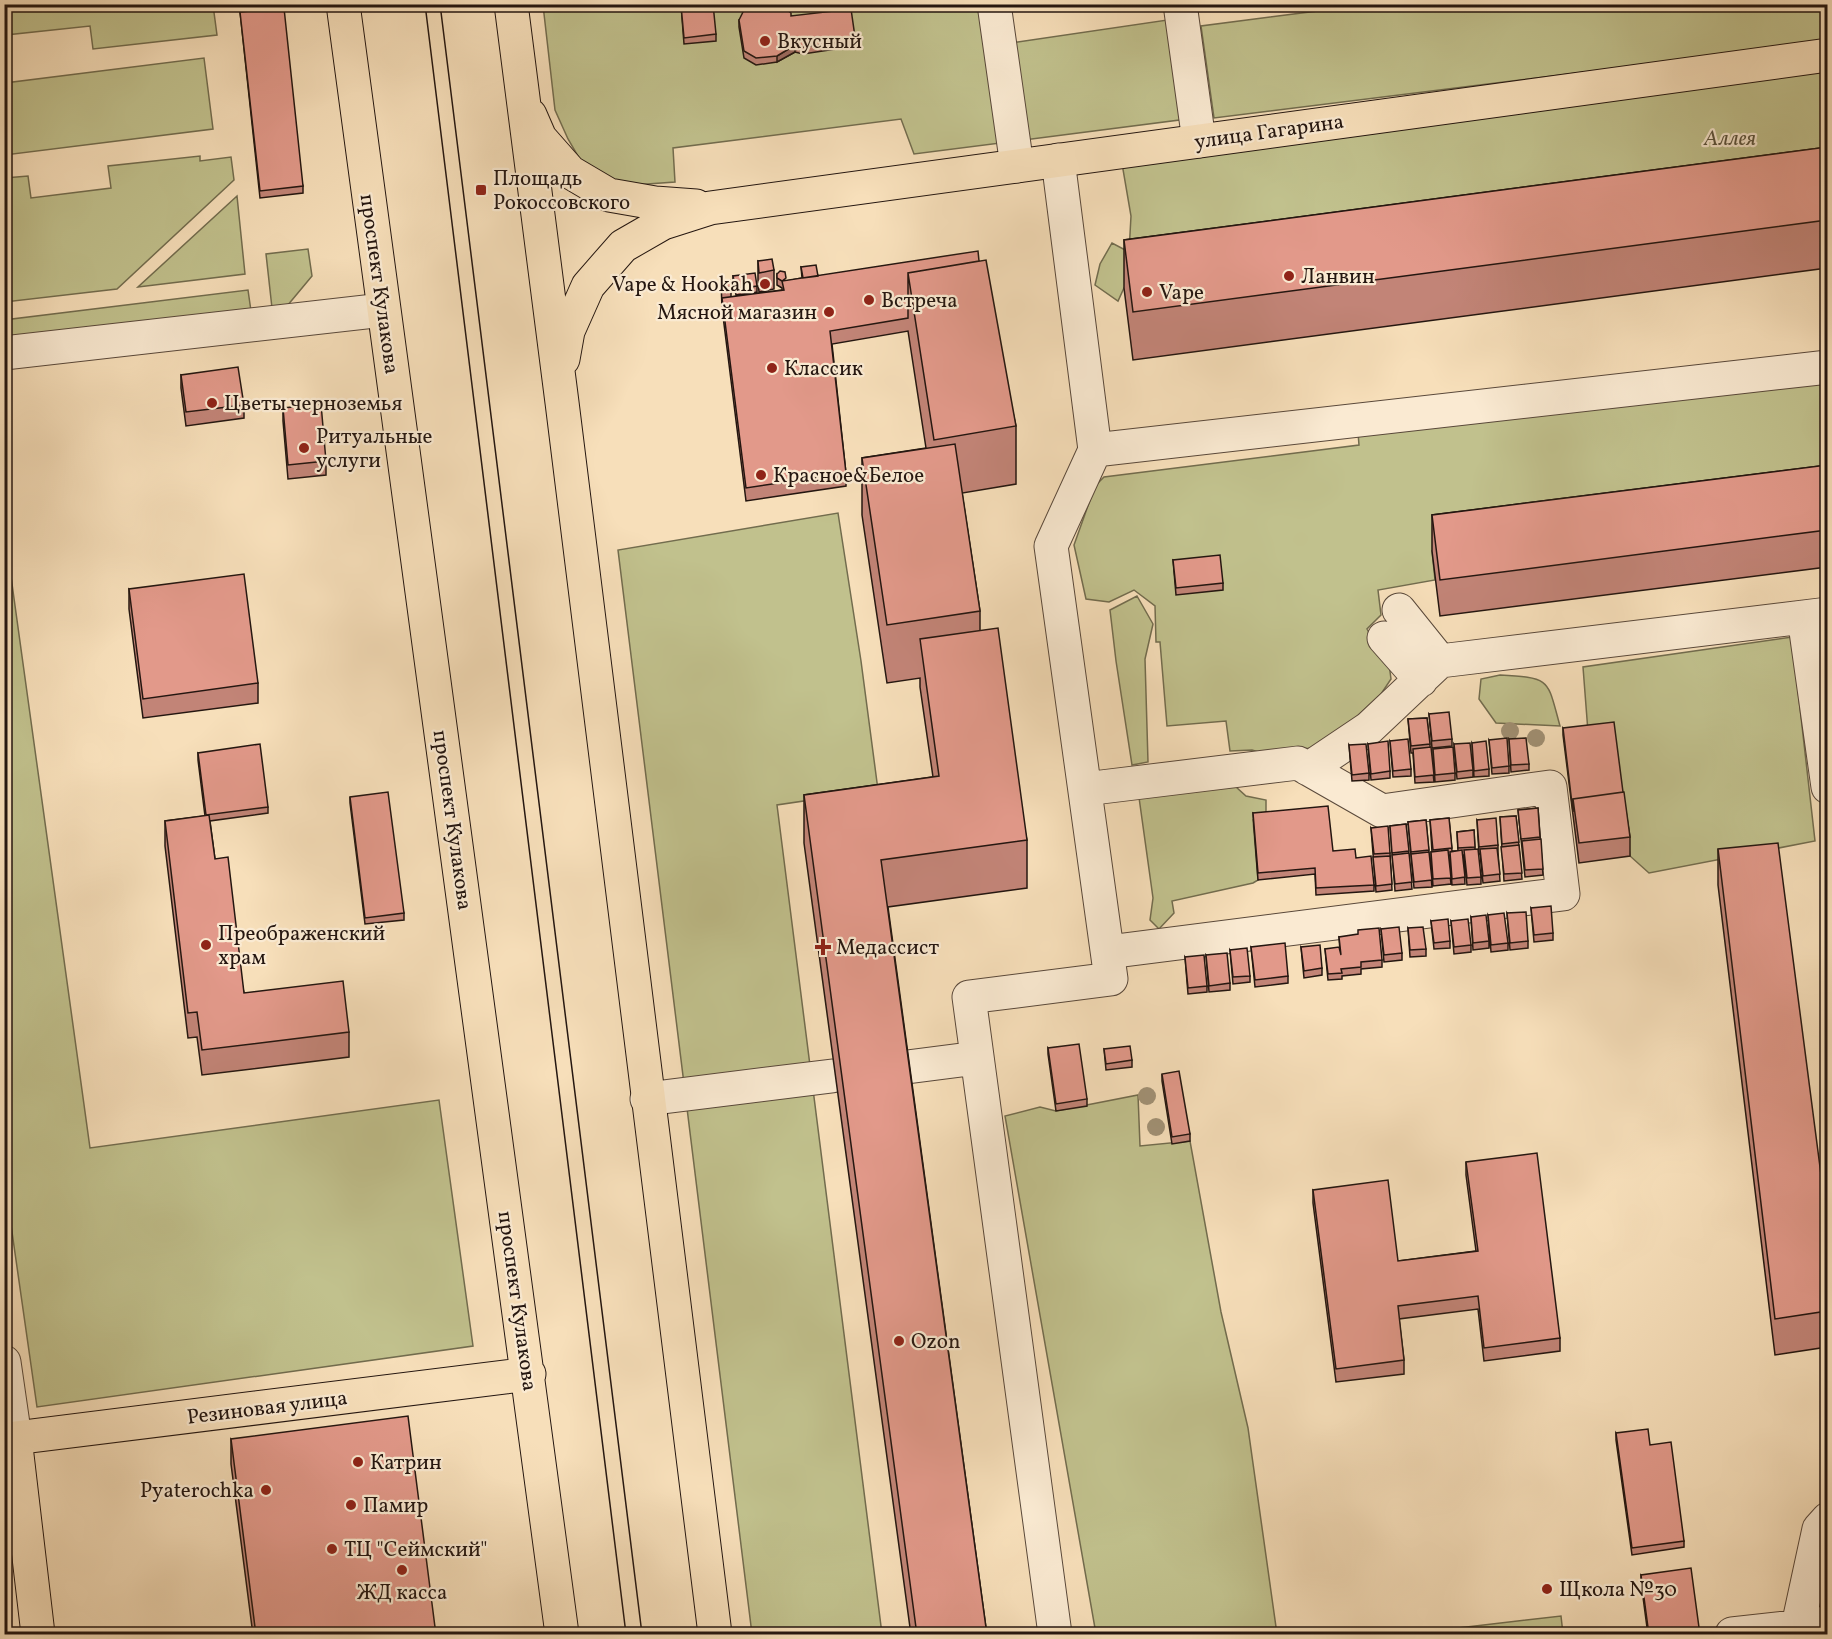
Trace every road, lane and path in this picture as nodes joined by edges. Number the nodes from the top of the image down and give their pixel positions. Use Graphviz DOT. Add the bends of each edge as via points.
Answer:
graph roads {
  1 [pos="343,4"];
  2 [pos="510,4"];
  3 [pos="994,4"];
  4 [pos="1180,4"];
  5 [pos="1827,55"];
  6 [pos="523,96"];
  7 [pos="1199,141"];
  8 [pos="1058,160"];
  9 [pos="1017,166"];
  10 [pos="710,208"];
  11 [pos="383,310"];
  12 [pos="4,353"];
  13 [pos="1827,367"];
  14 [pos="559,381"];
  15 [pos="1095,450"];
  16 [pos="1399,610"];
  17 [pos="1816,616"];
  18 [pos="1383,639"];
  19 [pos="1430,670"];
  20 [pos="1308,769"];
  21 [pos="1827,786"];
  22 [pos="1085,789"];
  23 [pos="1108,952"];
  24 [pos="977,1058"];
  25 [pos="906,1067"];
  26 [pos="832,1076"];
  27 [pos="646,1099"];
  28 [pos="4,1362"];
  29 [pos="529,1374"];
  30 [pos="10,1439"];
  31 [pos="1827,1519"];
  32 [pos="1813,1624"];
  33 [pos="38,1635"];
  34 [pos="562,1635"];
  35 [pos="715,1635"];
  36 [pos="1055,1635"];
  37 [pos="1732,1635"];
  1 -- 11 [label="main road, проспект Кулакова"];
  2 -- 6 [label="main road"];
  3 -- 9 [label="street"];
  4 -- 7 [label="street"];
  5 -- 7 [label="main road, улица Гагарина"];
  6 -- 10 [label="main road" via="540,138 570,172 609,195"];
  6 -- 14 [label="main road"];
  7 -- 8 [label="main road, улица Гагарина"];
  8 -- 9 [label="main road, улица Гагарина"];
  8 -- 15 [label="street"];
  9 -- 10 [label="main road, улица Гагарина"];
  10 -- 14 [label="main road" via="663,223 623,246 588,286 568,331"];
  11 -- 12 [label="street"];
  11 -- 29 [label="main road, проспект Кулакова"];
  13 -- 15 [label="street"];
  14 -- 27 [label="main road"];
  15 -- 22 [label="street" via="1051,546"];
  16 -- 19 [label="street"];
  17 -- 19 [label="street"];
  17 -- 21 [label="street"];
  18 -- 19 [label="street"];
  19 -- 20 [label="street" via="1369,728"];
  20 -- 22 [label="street" via="1298,763"];
  20 -- 23 [label="street" via="1382,811 1550,787 1563,894"];
  22 -- 23 [label="street"];
  23 -- 24 [label="street" via="1112,979 969,997"];
  24 -- 25 [label="street"];
  24 -- 36 [label="street"];
  26 -- 27 [label="street"];
  27 -- 35 [label="main road"];
  28 -- 30 [label="street"];
  29 -- 30 [label="main road, Резиновая улица"];
  29 -- 34 [label="main road, проспект Кулакова"];
  30 -- 33 [label="main road"];
  31 -- 32 [label="street" via="1819,1529"];
  32 -- 37 [label="street"];
}
